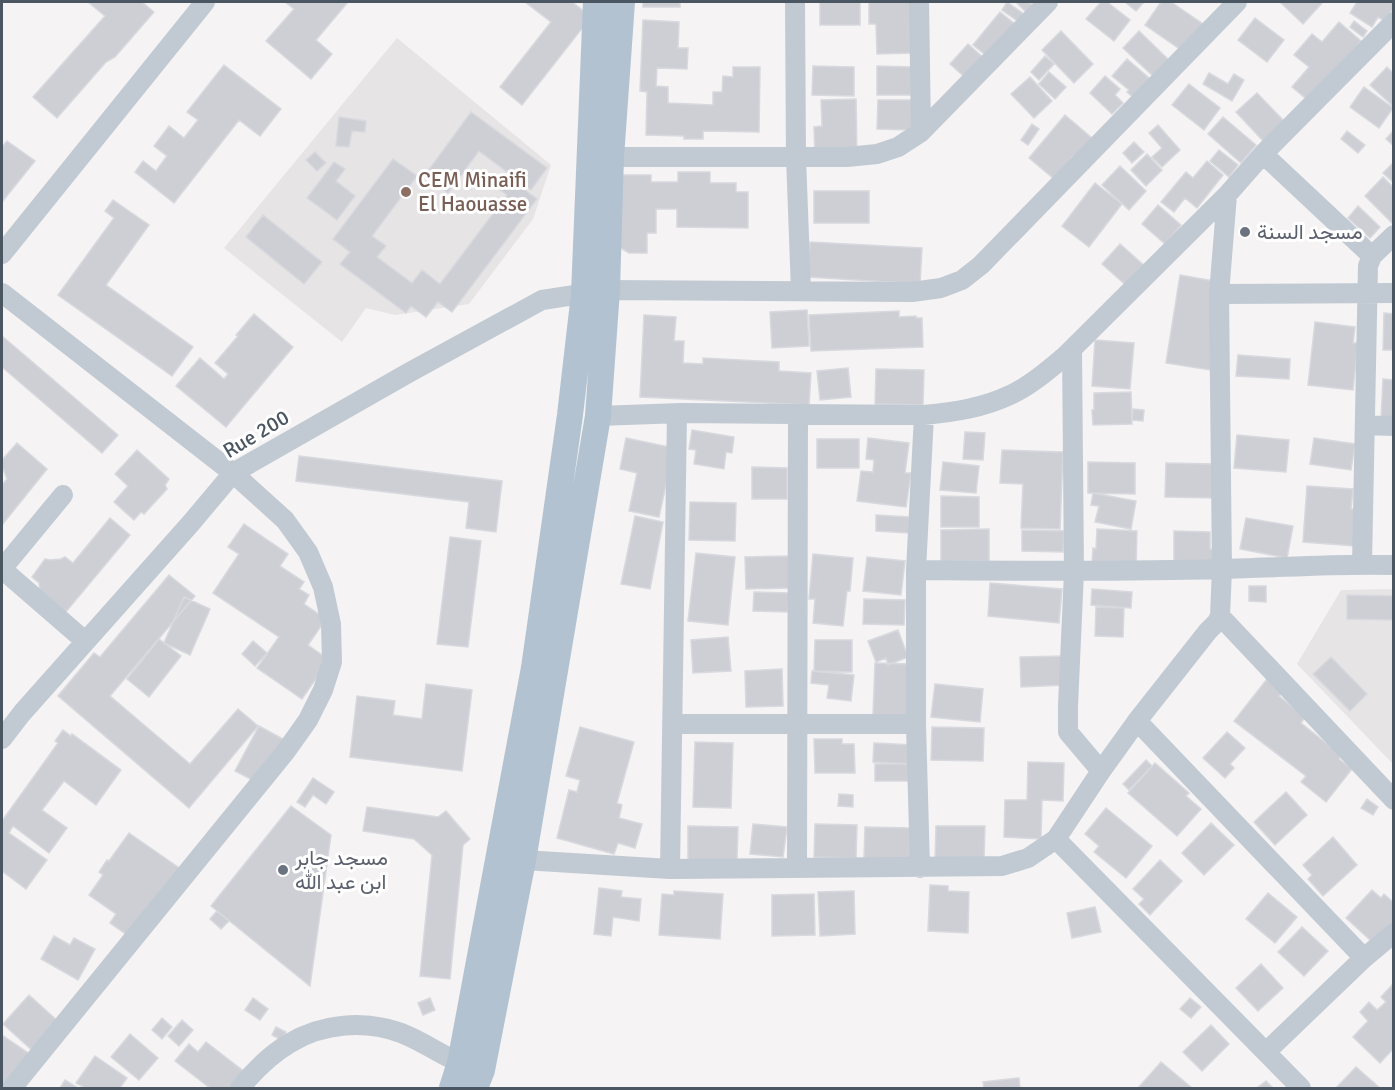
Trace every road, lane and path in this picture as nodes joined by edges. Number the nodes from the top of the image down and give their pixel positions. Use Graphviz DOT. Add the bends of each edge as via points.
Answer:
graph roads {
  1 [pos="205,2"];
  2 [pos="596,2"];
  3 [pos="622,2"];
  4 [pos="795,2"];
  5 [pos="919,2"];
  6 [pos="1048,2"];
  7 [pos="1237,2"];
  8 [pos="1394,22"];
  9 [pos="921,132"];
  10 [pos="1263,154"];
  11 [pos="611,157"];
  12 [pos="796,157"];
  13 [pos="1227,195"];
  14 [pos="1394,235"];
  15 [pos="2,254"];
  16 [pos="1372,256"];
  17 [pos="801,291"];
  18 [pos="596,292"];
  19 [pos="2,293"];
  20 [pos="1367,293"];
  21 [pos="1394,293"];
  22 [pos="1219,294"];
  23 [pos="1072,349"];
  24 [pos="677,413"];
  25 [pos="798,414"];
  26 [pos="924,415"];
  27 [pos="598,416"];
  28 [pos="1365,425"];
  29 [pos="1394,426"];
  30 [pos="233,473"];
  31 [pos="63,495"];
  32 [pos="1362,564"];
  33 [pos="1394,565"];
  34 [pos="1222,569"];
  35 [pos="916,570"];
  36 [pos="1074,572"];
  37 [pos="1220,616"];
  38 [pos="85,641"];
  39 [pos="1137,721"];
  40 [pos="797,723"];
  41 [pos="672,724"];
  42 [pos="916,724"];
  43 [pos="2,739"];
  44 [pos="1101,771"];
  45 [pos="1394,800"];
  46 [pos="1056,838"];
  47 [pos="523,860"];
  48 [pos="796,867"];
  49 [pos="920,868"];
  50 [pos="670,869"];
  51 [pos="1394,933"];
  52 [pos="1364,958"];
  53 [pos="1266,1052"];
  54 [pos="472,1074"];
  55 [pos="12,1089"];
  56 [pos="240,1089"];
  57 [pos="452,1089"];
  58 [pos="1301,1089"];
  1 -- 15 [label="street"];
  2 -- 18 [label="main road"];
  3 -- 11 [label="main road"];
  4 -- 12 [label="street"];
  5 -- 9 [label="street"];
  6 -- 9 [label="street"];
  7 -- 17 [label="street, Rue 200" via="962,280 912,292"];
  8 -- 10 [label="street"];
  9 -- 12 [label="street" via="878,154"];
  10 -- 13 [label="street"];
  10 -- 16 [label="street"];
  11 -- 12 [label="street"];
  11 -- 18 [label="main road"];
  12 -- 17 [label="street"];
  13 -- 22 [label="street"];
  13 -- 23 [label="street"];
  14 -- 16 [label="street"];
  16 -- 20 [label="street"];
  17 -- 18 [label="street, Rue 200"];
  18 -- 27 [label="main road"];
  18 -- 30 [label="street, Rue 200" via="542,300"];
  18 -- 54 [label="main road" via="570,415"];
  19 -- 30 [label="street"];
  20 -- 21 [label="street"];
  20 -- 22 [label="street"];
  20 -- 28 [label="street"];
  22 -- 34 [label="street"];
  23 -- 26 [label="street" via="1011,394 975,407"];
  23 -- 36 [label="street"];
  24 -- 25 [label="street"];
  24 -- 27 [label="street"];
  24 -- 41 [label="street"];
  25 -- 26 [label="street"];
  25 -- 40 [label="street"];
  26 -- 35 [label="street"];
  27 -- 47 [label="main road"];
  28 -- 29 [label="street"];
  28 -- 32 [label="street"];
  30 -- 38 [label="street, Rue 200"];
  30 -- 55 [label="street" via="285,520 308,552 323,586 331,624 332,662 323,690 286,751"];
  31 -- 38 [label="street" via="2,569"];
  32 -- 33 [label="street"];
  32 -- 34 [label="street"];
  34 -- 36 [label="street"];
  34 -- 37 [label="street"];
  35 -- 36 [label="street"];
  35 -- 42 [label="street"];
  36 -- 44 [label="street" via="1068,732"];
  37 -- 39 [label="street"];
  37 -- 45 [label="street"];
  38 -- 43 [label="street, Rue 200"];
  39 -- 44 [label="street"];
  39 -- 52 [label="street"];
  40 -- 41 [label="street"];
  40 -- 42 [label="street"];
  40 -- 48 [label="street"];
  41 -- 50 [label="street"];
  42 -- 49 [label="street"];
  44 -- 46 [label="street"];
  46 -- 49 [label="street" via="1028,858 1002,866"];
  46 -- 53 [label="street"];
  47 -- 50 [label="street"];
  47 -- 54 [label="main road"];
  48 -- 49 [label="street"];
  48 -- 50 [label="street"];
  51 -- 52 [label="street"];
  52 -- 53 [label="street"];
  53 -- 58 [label="street"];
  54 -- 56 [label="street" via="402,1034 377,1026 353,1025 322,1029 290,1042 256,1069"];
  54 -- 57 [label="main road"];
}
